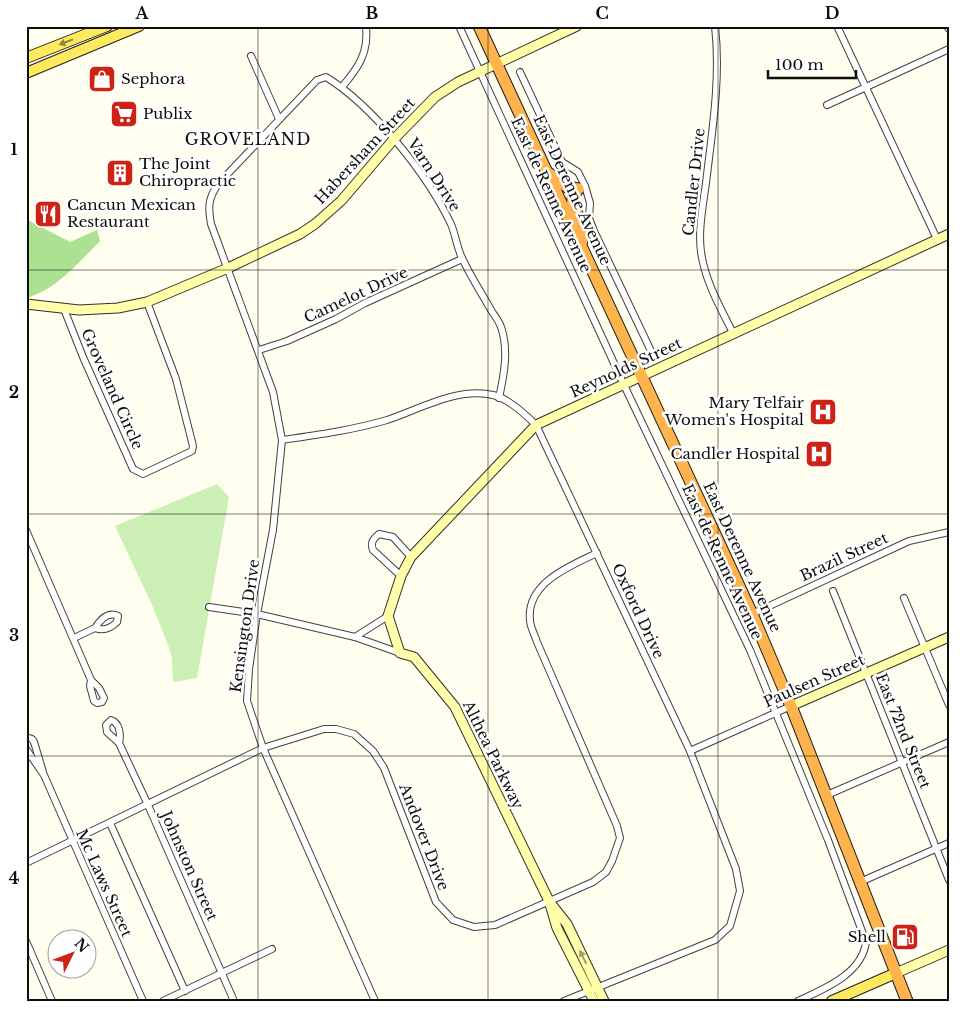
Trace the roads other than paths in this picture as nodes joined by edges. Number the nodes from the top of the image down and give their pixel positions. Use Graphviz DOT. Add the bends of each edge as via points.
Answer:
graph roads {
  1 [pos="107,26"];
  2 [pos="139,26"];
  3 [pos="366,26"];
  4 [pos="459,26"];
  5 [pos="479,26"];
  6 [pos="577,26"];
  7 [pos="714,26"];
  8 [pos="837,26"];
  9 [pos="949,49"];
  10 [pos="251,56"];
  11 [pos="26,58"];
  12 [pos="497,64"];
  13 [pos="481,71"];
  14 [pos="520,72"];
  15 [pos="26,73"];
  16 [pos="342,87"];
  17 [pos="866,88"];
  18 [pos="827,106"];
  19 [pos="279,120"];
  20 [pos="394,139"];
  21 [pos="548,173"];
  22 [pos="949,234"];
  23 [pos="937,239"];
  24 [pos="581,245"];
  25 [pos="462,260"];
  26 [pos="228,268"];
  27 [pos="147,302"];
  28 [pos="26,304"];
  29 [pos="64,309"];
  30 [pos="733,334"];
  31 [pos="259,350"];
  32 [pos="651,352"];
  33 [pos="642,376"];
  34 [pos="624,384"];
  35 [pos="499,398"];
  36 [pos="536,425"];
  37 [pos="282,440"];
  38 [pos="26,530"];
  39 [pos="949,533"];
  40 [pos="597,553"];
  41 [pos="411,557"];
  42 [pos="401,576"];
  43 [pos="833,591"];
  44 [pos="904,598"];
  45 [pos="209,606"];
  46 [pos="256,614"];
  47 [pos="752,614"];
  48 [pos="388,616"];
  49 [pos="95,628"];
  50 [pos="355,637"];
  51 [pos="949,637"];
  52 [pos="74,638"];
  53 [pos="926,647"];
  54 [pos="400,653"];
  55 [pos="866,673"];
  56 [pos="91,680"];
  57 [pos="949,705"];
  58 [pos="791,706"];
  59 [pos="777,712"];
  60 [pos="26,737"];
  61 [pos="949,742"];
  62 [pos="119,743"];
  63 [pos="263,748"];
  64 [pos="26,750"];
  65 [pos="690,751"];
  66 [pos="902,762"];
  67 [pos="44,775"];
  68 [pos="827,795"];
  69 [pos="148,805"];
  70 [pos="110,824"];
  71 [pos="72,842"];
  72 [pos="949,843"];
  73 [pos="936,849"];
  74 [pos="26,864"];
  75 [pos="949,880"];
  76 [pos="860,882"];
  77 [pos="549,901"];
  78 [pos="26,941"];
  79 [pos="272,949"];
  80 [pos="949,950"];
  81 [pos="222,973"];
  82 [pos="896,973"];
  83 [pos="593,988"];
  84 [pos="185,991"];
  85 [pos="52,1001"];
  86 [pos="143,1001"];
  87 [pos="163,1001"];
  88 [pos="234,1001"];
  89 [pos="375,1001"];
  90 [pos="564,1001"];
  91 [pos="594,1001"];
  92 [pos="604,1001"];
  93 [pos="798,1001"];
  94 [pos="832,1001"];
  95 [pos="907,1001"];
  1 -- 11 [label="main road, one-way"];
  2 -- 15 [label="main road"];
  3 -- 16 [label="street" via="365,53"];
  4 -- 13 [label="street, East de Renne Avenue"];
  5 -- 12 [label="highway, East Derenne Avenue"];
  6 -- 12 [label="street, Habersham Street"];
  7 -- 30 [label="street, Candler Drive" via="718,68 701,250 711,288"];
  8 -- 17 [label="street"];
  9 -- 17 [label="street"];
  10 -- 19 [label="street"];
  12 -- 13 [label="street, Habersham Street"];
  12 -- 21 [label="highway, East Derenne Avenue"];
  13 -- 20 [label="street, Habersham Street" via="435,97"];
  13 -- 34 [label="street, East de Renne Avenue"];
  14 -- 32 [label="street" via="562,162 578,172 585,186 594,231"];
  16 -- 19 [label="street, Varn Drive" via="326,77 317,80"];
  16 -- 20 [label="street, Varn Drive"];
  17 -- 18 [label="street"];
  17 -- 23 [label="street"];
  19 -- 26 [label="street, Varn Drive" via="210,196 211,224"];
  20 -- 25 [label="street, Varn Drive" via="443,210"];
  20 -- 26 [label="street, Habersham Street" via="341,201 315,224"];
  21 -- 24 [label="highway, East Derenne Avenue"];
  21 -- 24 [label="highway" via="568,188 578,189 572,203 582,224"];
  22 -- 23 [label="street, Reynolds Street"];
  23 -- 30 [label="street, Reynolds Street"];
  24 -- 33 [label="highway, East Derenne Avenue"];
  25 -- 31 [label="street, Camelot Drive" via="287,341"];
  25 -- 35 [label="street, Varn Drive" via="501,326 505,353"];
  26 -- 27 [label="street, Habersham Street"];
  26 -- 31 [label="street, Kensington Drive"];
  27 -- 29 [label="street, Habersham Street" via="118,308"];
  27 -- 29 [label="street, Groveland Circle" via="176,379 193,446 192,451 143,474 133,469"];
  28 -- 29 [label="street, Habersham Street"];
  30 -- 33 [label="street, Reynolds Street"];
  31 -- 37 [label="street, Kensington Drive" via="274,392"];
  33 -- 34 [label="street, Reynolds Street"];
  33 -- 47 [label="highway, East Derenne Avenue"];
  34 -- 36 [label="street, Reynolds Street"];
  34 -- 59 [label="street, East de Renne Avenue"];
  35 -- 36 [label="street, Oxford Drive" via="522,411"];
  35 -- 37 [label="street, Oxford Drive" via="479,394 458,396 360,427"];
  36 -- 40 [label="street, Oxford Drive"];
  36 -- 41 [label="street, Reynolds Street"];
  37 -- 46 [label="street, Kensington Drive" via="273,530"];
  38 -- 52 [label="street"];
  39 -- 47 [label="street, Brazil Street" via="909,541"];
  40 -- 65 [label="street, Oxford Drive"];
  40 -- 77 [label="street, Andover Drive" via="555,575 540,588 531,602 530,621 620,838 606,872 594,882"];
  41 -- 42 [label="street, Reynolds Street"];
  41 -- 42 [label="street" via="393,537 379,534 373,539 373,550"];
  42 -- 48 [label="street, Reynolds Street"];
  43 -- 55 [label="street, East 72nd Street"];
  44 -- 53 [label="street"];
  45 -- 46 [label="street, Althea Parkway"];
  46 -- 50 [label="street, Althea Parkway"];
  46 -- 63 [label="street, Kensington Drive" via="247,701"];
  47 -- 58 [label="highway, East Derenne Avenue"];
  48 -- 50 [label="street"];
  48 -- 54 [label="street"];
  49 -- 52 [label="street"];
  50 -- 54 [label="street, Althea Parkway"];
  51 -- 53 [label="street, Paulsen Street"];
  52 -- 56 [label="street"];
  53 -- 55 [label="street, Paulsen Street"];
  53 -- 57 [label="street"];
  54 -- 77 [label="street, Althea Parkway" via="414,657 455,707"];
  55 -- 58 [label="street, Paulsen Street"];
  55 -- 66 [label="street, East 72nd Street"];
  58 -- 59 [label="street, Paulsen Street"];
  58 -- 68 [label="highway, East Derenne Avenue"];
  59 -- 65 [label="street, Paulsen Street"];
  59 -- 93 [label="street, East de Renne Avenue" via="866,942 865,952 851,972"];
  60 -- 67 [label="street, Mc Laws Street" via="34,742"];
  61 -- 66 [label="street"];
  62 -- 69 [label="street, Johnston Street"];
  63 -- 69 [label="street, Andover Drive"];
  63 -- 77 [label="street, Andover Drive" via="324,729 354,734 363,741 384,768 436,902 453,920 474,927 495,924"];
  63 -- 89 [label="street, Kensington Drive"];
  64 -- 67 [label="street, Mc Laws Street"];
  65 -- 83 [label="street, Oxford Drive" via="736,869 740,891 730,926 715,940"];
  66 -- 68 [label="street"];
  66 -- 73 [label="street, East 72nd Street"];
  67 -- 71 [label="street, Mc Laws Street"];
  68 -- 76 [label="highway, East Derenne Avenue"];
  69 -- 70 [label="street, Andover Drive"];
  69 -- 81 [label="street, Johnston Street"];
  70 -- 71 [label="street, Andover Drive"];
  70 -- 84 [label="street"];
  71 -- 74 [label="street, Andover Drive"];
  71 -- 86 [label="street, Mc Laws Street"];
  72 -- 73 [label="street"];
  73 -- 75 [label="street, East 72nd Street"];
  73 -- 76 [label="street"];
  76 -- 82 [label="highway, East Derenne Avenue"];
  77 -- 83 [label="street, Althea Parkway" via="556,928"];
  78 -- 85 [label="street"];
  79 -- 81 [label="street"];
  80 -- 82 [label="street"];
  81 -- 84 [label="street"];
  81 -- 88 [label="street, Johnston Street"];
  82 -- 94 [label="main road"];
  82 -- 95 [label="highway, East Derenne Avenue"];
  83 -- 90 [label="street"];
  83 -- 91 [label="street, Althea Parkway"];
  83 -- 92 [label="street, Althea Parkway"];
  84 -- 87 [label="street"];
}
